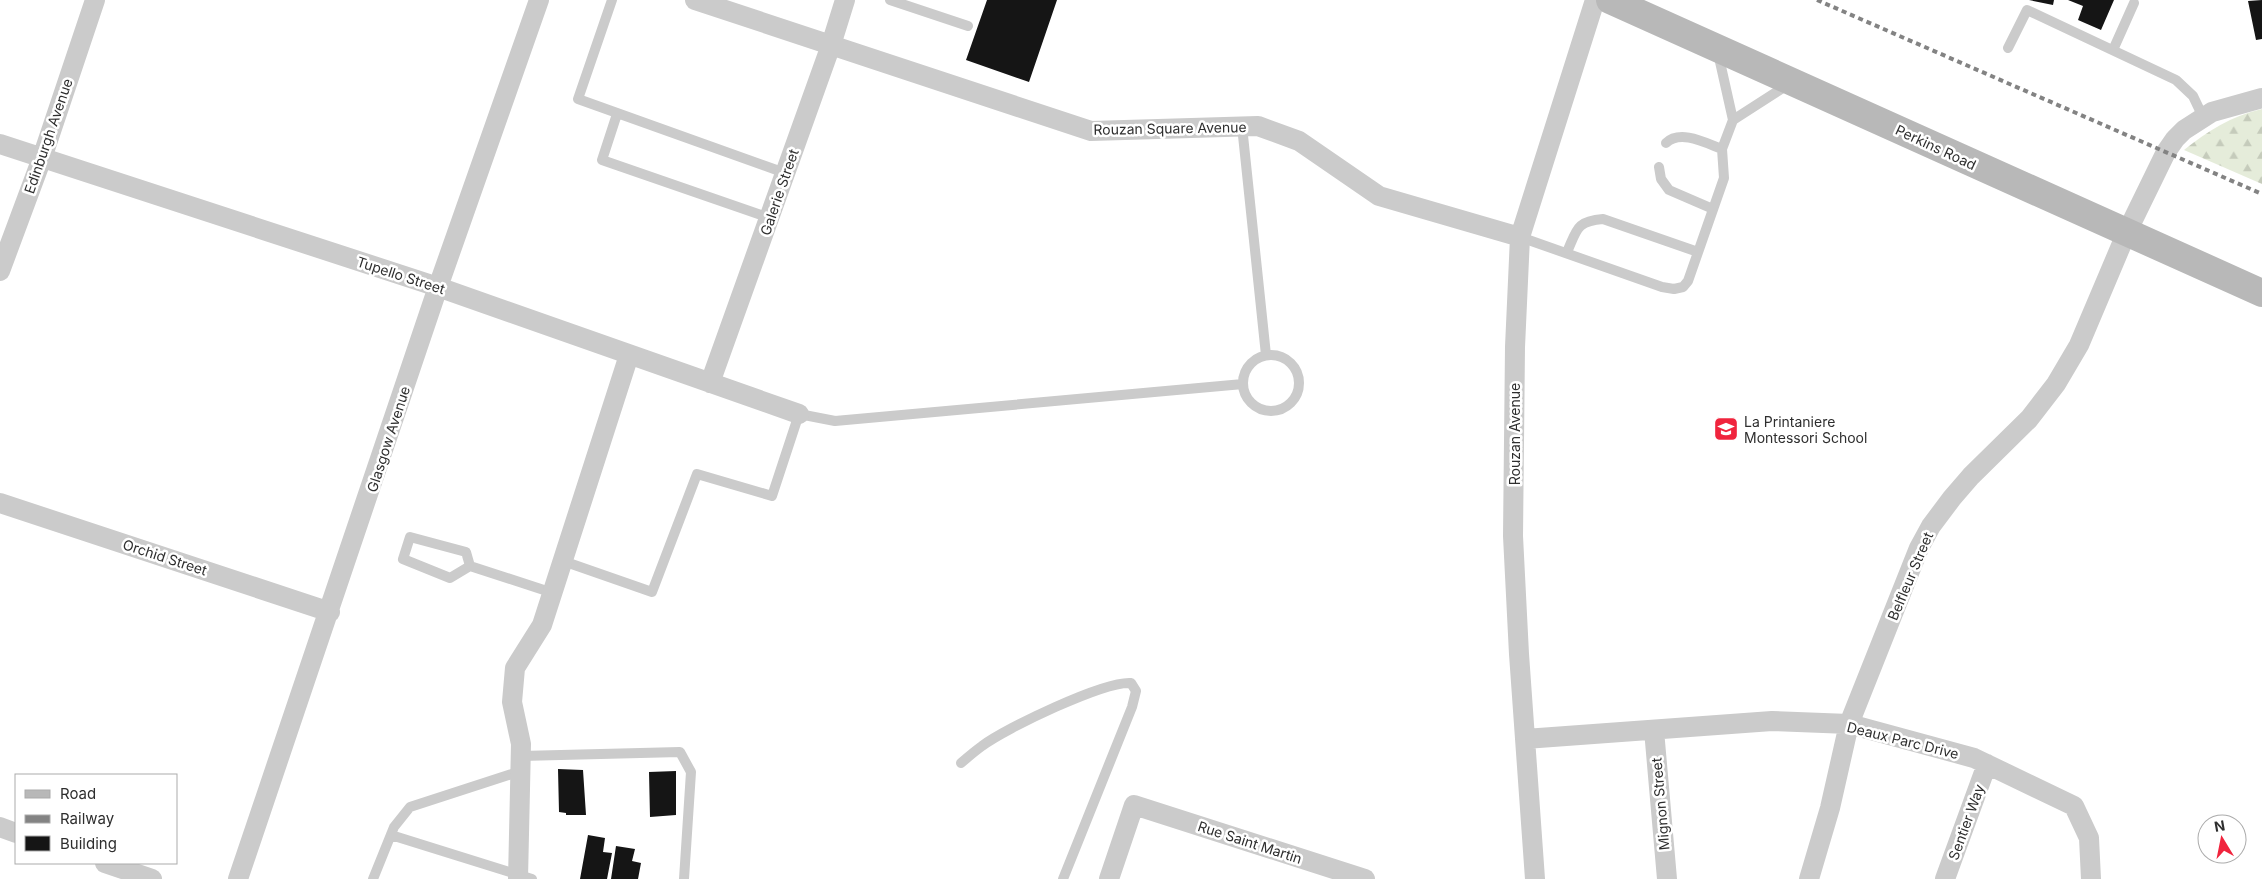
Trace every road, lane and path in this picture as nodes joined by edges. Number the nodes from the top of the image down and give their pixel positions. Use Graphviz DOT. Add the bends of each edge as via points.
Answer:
graph roads {
  1 [pos="94,0"];
  2 [pos="539,0"];
  3 [pos="612,0"];
  4 [pos="695,0"];
  5 [pos="845,0"];
  6 [pos="890,0"];
  7 [pos="1595,0"];
  8 [pos="1610,0"];
  9 [pos="2134,3"];
  10 [pos="968,26"];
  11 [pos="831,45"];
  12 [pos="1717,47"];
  13 [pos="2008,48"];
  14 [pos="2113,50"];
  15 [pos="1792,81"];
  16 [pos="2262,98"];
  17 [pos="617,114"];
  18 [pos="2203,117"];
  19 [pos="1733,120"];
  20 [pos="1242,126"];
  21 [pos="1666,143"];
  22 [pos="0,144"];
  23 [pos="1722,149"];
  24 [pos="42,158"];
  25 [pos="1659,167"];
  26 [pos="785,173"];
  27 [pos="1713,209"];
  28 [pos="770,218"];
  29 [pos="2126,234"];
  30 [pos="1520,237"];
  31 [pos="1567,252"];
  32 [pos="1698,252"];
  33 [pos="0,271"];
  34 [pos="438,287"];
  35 [pos="2262,293"];
  36 [pos="629,355"];
  37 [pos="1266,355"];
  38 [pos="710,383"];
  39 [pos="1243,384"];
  40 [pos="799,414"];
  41 [pos="0,502"];
  42 [pos="563,561"];
  43 [pos="470,566"];
  44 [pos="552,593"];
  45 [pos="330,612"];
  46 [pos="1849,724"];
  47 [pos="1654,730"];
  48 [pos="1525,739"];
  49 [pos="521,763"];
  50 [pos="961,763"];
  51 [pos="1986,764"];
  52 [pos="0,827"];
  53 [pos="15,832"];
  54 [pos="391,835"];
  55 [pos="108,864"];
  56 [pos="523,878"];
  57 [pos="152,879"];
  58 [pos="238,879"];
  59 [pos="373,879"];
  60 [pos="684,879"];
  61 [pos="1063,879"];
  62 [pos="1109,879"];
  63 [pos="1365,879"];
  64 [pos="1535,879"];
  65 [pos="1667,879"];
  66 [pos="1809,879"];
  67 [pos="1945,879"];
  68 [pos="2091,879"];
  1 -- 24 [label="street, Edinburgh Avenue"];
  2 -- 34 [label="street, Glasgow Avenue"];
  3 -- 17 [label="lane" via="578,99"];
  4 -- 11 [label="street, Rouzan Square Avenue"];
  5 -- 11 [label="street, Galerie Street"];
  6 -- 10 [label="lane"];
  7 -- 30 [label="street, Rouzan Avenue"];
  8 -- 12 [label="main road, Perkins Road"];
  9 -- 14 [label="lane"];
  11 -- 20 [label="street, Rouzan Square Avenue" via="1091,131"];
  11 -- 26 [label="street, Galerie Street"];
  12 -- 15 [label="main road, Perkins Road"];
  12 -- 19 [label="lane"];
  13 -- 14 [label="lane" via="2028,10"];
  14 -- 18 [label="lane" via="2176,80 2193,96"];
  15 -- 19 [label="lane"];
  15 -- 29 [label="main road, Perkins Road"];
  16 -- 18 [label="street, Belfleur Street" via="2225,107"];
  17 -- 26 [label="lane"];
  17 -- 28 [label="lane" via="602,160"];
  18 -- 29 [label="street, Belfleur Street" via="2184,130 2166,152"];
  19 -- 23 [label="lane"];
  20 -- 30 [label="street, Rouzan Square Avenue" via="1258,126 1299,141 1379,196"];
  20 -- 37 [label="lane"];
  21 -- 23 [label="lane" via="1678,136"];
  22 -- 24 [label="street, Tupello Street"];
  23 -- 27 [label="lane" via="1724,178"];
  24 -- 33 [label="street, Edinburgh Avenue"];
  24 -- 34 [label="street, Tupello Street"];
  25 -- 27 [label="lane" via="1660,179 1669,190"];
  26 -- 28 [label="street, Galerie Street"];
  27 -- 32 [label="lane"];
  28 -- 38 [label="street, Galerie Street"];
  29 -- 35 [label="main road, Perkins Road"];
  29 -- 46 [label="street, Belfleur Street" via="2079,345 2056,384 2029,419 1971,476 1931,526 1919,548"];
  30 -- 31 [label="lane"];
  30 -- 48 [label="street, Rouzan Avenue" via="1513,536"];
  31 -- 32 [label="lane" via="1578,226 1587,220 1603,219"];
  31 -- 32 [label="lane" via="1674,289 1682,288 1688,281"];
  34 -- 36 [label="street, Tupello Street"];
  34 -- 45 [label="street, Glasgow Avenue"];
  36 -- 38 [label="street, Tupello Street"];
  36 -- 42 [label="street"];
  37 -- 39 [label="lane" via="1250,364"];
  37 -- 39 [label="lane" via="1284,358 1296,372 1298,390 1294,398 1280,409 1261,409 1247,398"];
  38 -- 40 [label="street, Tupello Street"];
  39 -- 40 [label="lane" via="835,421"];
  40 -- 42 [label="lane" via="772,496 697,474 652,592"];
  41 -- 45 [label="street, Orchid Street"];
  42 -- 44 [label="street"];
  43 -- 43 [label="lane" via="466,552 410,537 403,559 450,578"];
  43 -- 44 [label="lane"];
  44 -- 49 [label="street" via="542,625 515,668 512,702 522,744"];
  45 -- 58 [label="street, Glasgow Avenue"];
  46 -- 47 [label="street, Deaux Parc Drive" via="1772,721"];
  46 -- 51 [label="street, Deaux Parc Drive"];
  46 -- 66 [label="street, Belfleur Street" via="1830,808"];
  47 -- 48 [label="street, Deaux Parc Drive"];
  47 -- 65 [label="street, Mignon Street"];
  48 -- 64 [label="street, Rouzan Avenue"];
  49 -- 54 [label="lane" via="410,807"];
  49 -- 56 [label="street"];
  49 -- 60 [label="lane" via="680,752 691,772"];
  50 -- 61 [label="lane" via="990,740 1047,711 1114,685 1131,684 1136,691 1132,707"];
  51 -- 67 [label="street, Sentier Way"];
  51 -- 68 [label="street, Deaux Parc Drive" via="2074,806 2089,838"];
  52 -- 53 [label="street"];
  54 -- 56 [label="lane"];
  54 -- 59 [label="lane"];
  55 -- 57 [label="street"];
  62 -- 63 [label="street, Rue Saint Martin" via="1134,804"];
}
